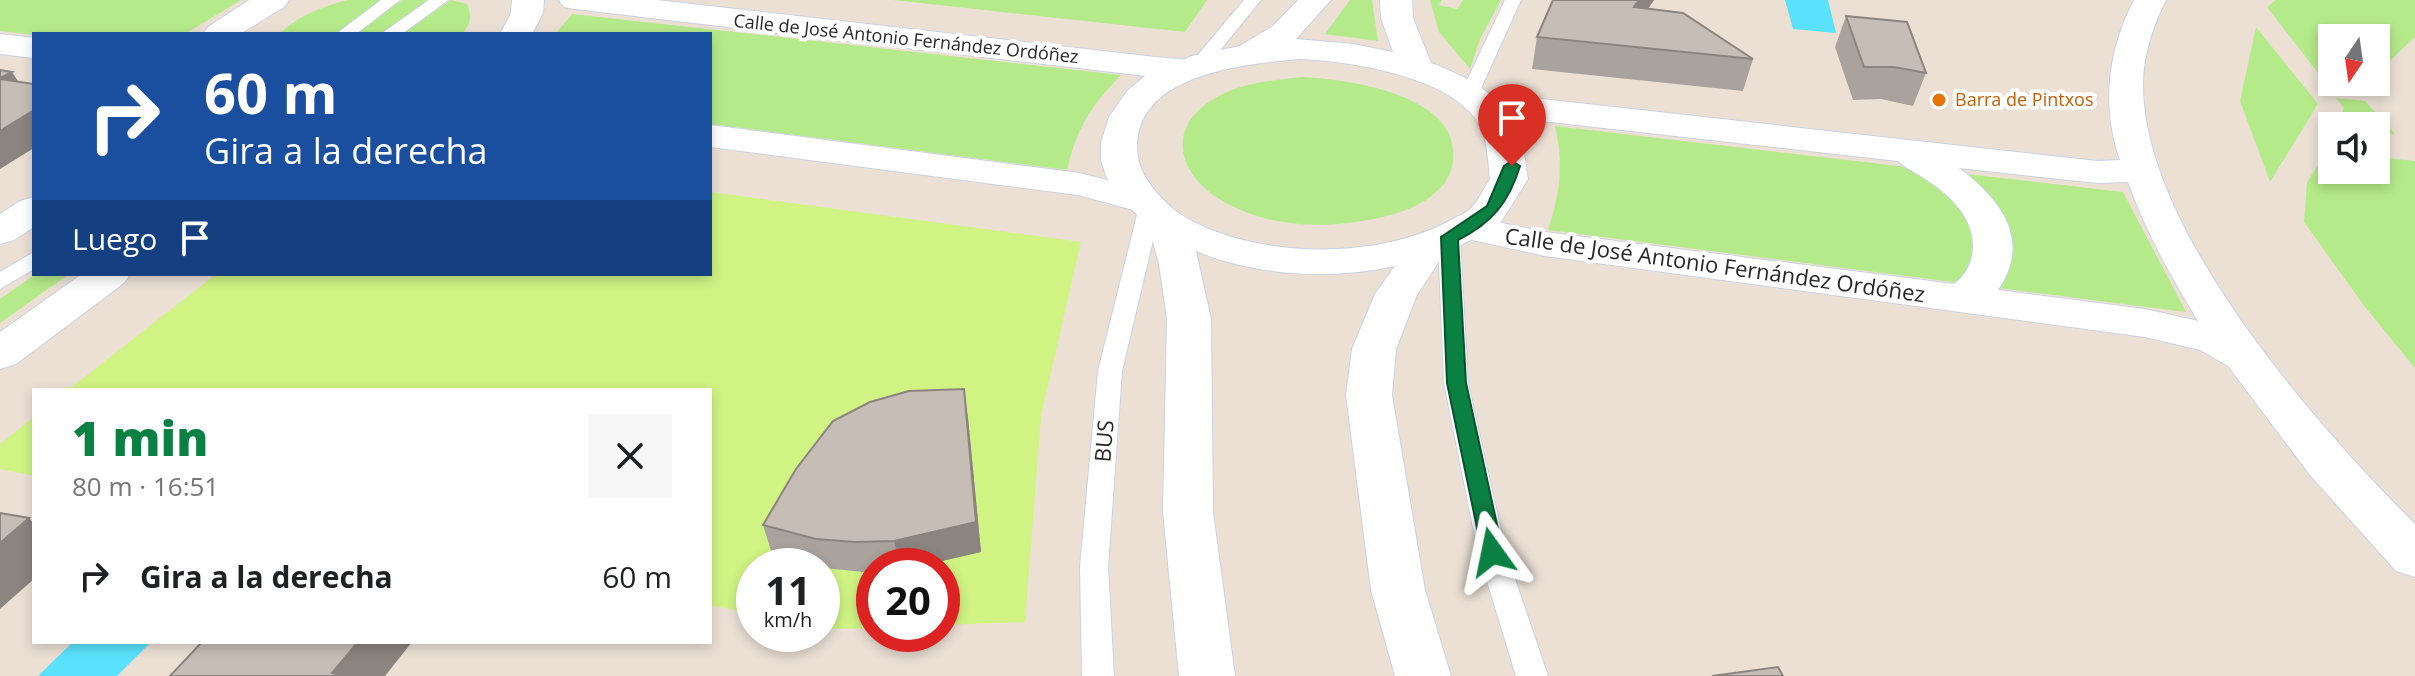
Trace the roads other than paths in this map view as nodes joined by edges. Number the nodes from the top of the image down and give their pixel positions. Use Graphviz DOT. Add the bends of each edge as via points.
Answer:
graph roads {
  1 [pos="273,0"];
  2 [pos="392,0"];
  3 [pos="440,0"];
  4 [pos="528,0"];
  5 [pos="575,0"];
  6 [pos="1253,0"];
  7 [pos="1315,0"];
  8 [pos="1396,0"];
  9 [pos="1513,0"];
  10 [pos="2150,0"];
  11 [pos="222,32"];
  12 [pos="348,32"];
  13 [pos="393,32"];
  14 [pos="517,32"];
  15 [pos="0,44"];
  16 [pos="32,48"];
  17 [pos="1251,52"];
  18 [pos="1194,67"];
  19 [pos="1416,68"];
  20 [pos="1474,99"];
  21 [pos="712,136"];
  22 [pos="1899,151"];
  23 [pos="2141,167"];
  24 [pos="32,210"];
  25 [pos="1151,212"];
  26 [pos="0,232"];
  27 [pos="1449,238"];
  28 [pos="32,260"];
  29 [pos="106,276"];
  30 [pos="0,282"];
  31 [pos="1962,300"];
  32 [pos="0,354"];
  33 [pos="2244,356"];
  34 [pos="2415,557"];
  35 [pos="1098,676"];
  36 [pos="1207,676"];
  37 [pos="1423,676"];
  38 [pos="1532,676"];
  1 -- 11 [label="street"];
  2 -- 12 [label="lane"];
  3 -- 13 [label="lane"];
  4 -- 14 [label="street"];
  5 -- 18 [label="street, Calle de José Antonio Fernández Ordóñez" via="1155,67"];
  6 -- 18 [label="lane"];
  7 -- 17 [label="street" via="1284,33"];
  8 -- 19 [label="street" via="1397,18"];
  9 -- 20 [label="lane"];
  10 -- 23 [label="street" via="2136,25 2126,75 2131,133"];
  15 -- 16 [label="street"];
  17 -- 18 [label="street"];
  17 -- 19 [label="street" via="1335,50"];
  18 -- 25 [label="street" via="1143,96 1117,139 1119,169"];
  19 -- 20 [label="street"];
  20 -- 22 [label="street"];
  20 -- 27 [label="street" via="1497,124 1512,166 1493,209"];
  21 -- 25 [label="street" via="1079,184"];
  22 -- 23 [label="street" via="2097,172"];
  22 -- 31 [label="street" via="1947,174 1983,214 1991,232 1993,258 1985,280"];
  23 -- 33 [label="street" via="2171,237"];
  24 -- 26 [label="street"];
  25 -- 27 [label="street" via="1211,245 1264,259 1321,264 1377,260"];
  25 -- 35 [label="lane, BUS" via="1110,371 1094,567"];
  25 -- 36 [label="street" via="1180,264 1189,319 1188,512"];
  27 -- 31 [label="street, Calle de José Antonio Fernández Ordóñez" via="1545,244"];
  27 -- 37 [label="street" via="1396,294 1374,349 1369,395 1398,590"];
  27 -- 38 [label="lane" via="1456,383 1492,552"];
  28 -- 30 [label="lane"];
  29 -- 32 [label="street"];
  31 -- 33 [label="street, Calle de José Antonio Fernández Ordóñez" via="2187,331"];
  33 -- 34 [label="street" via="2355,497"];
}
